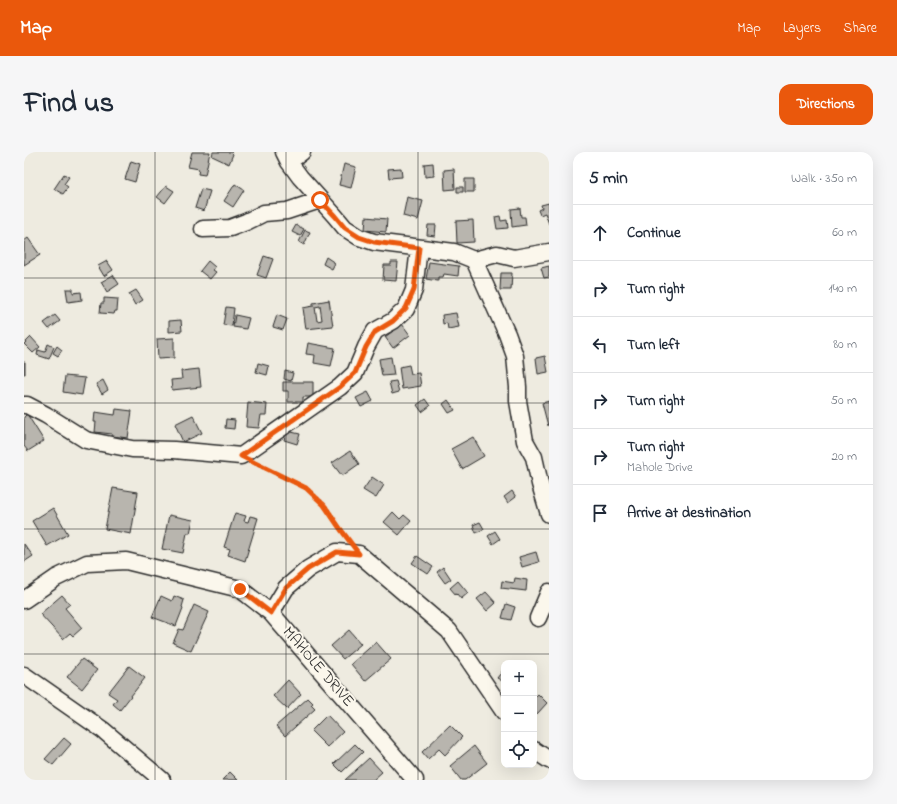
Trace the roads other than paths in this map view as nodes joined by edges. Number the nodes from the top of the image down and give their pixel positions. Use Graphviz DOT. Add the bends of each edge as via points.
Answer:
graph roads {
  1 [pos="302,152"];
  2 [pos="286,157"];
  3 [pos="320,200"];
  4 [pos="203,229"];
  5 [pos="419,248"];
  6 [pos="549,252"];
  7 [pos="474,260"];
  8 [pos="24,405"];
  9 [pos="549,514"];
  10 [pos="549,592"];
  11 [pos="24,600"];
  12 [pos="271,613"];
  13 [pos="538,618"];
  14 [pos="24,675"];
  15 [pos="501,708"];
  16 [pos="537,752"];
  17 [pos="549,760"];
  18 [pos="162,780"];
  19 [pos="415,780"];
  1 -- 2 [label="street"];
  2 -- 3 [label="street"];
  3 -- 4 [label="street" via="287,211 264,213 230,228"];
  3 -- 5 [label="street" via="345,228 359,237 374,242"];
  5 -- 7 [label="street" via="454,252"];
  5 -- 8 [label="street" via="414,290 406,308 393,321 375,332 355,373 340,387 241,456 132,449 86,440 27,404"];
  6 -- 7 [label="street" via="514,258 497,254"];
  7 -- 9 [label="street" via="515,356 518,401 525,441 534,457"];
  10 -- 13 [label="street"];
  11 -- 12 [label="street, MAHOLE DRIVE" via="56,578 87,563 126,561 240,589"];
  12 -- 15 [label="street" via="286,588 308,569 337,552 359,554 449,631"];
  12 -- 19 [label="street, MAHOLE DRIVE"];
  14 -- 18 [label="street" via="103,730"];
  16 -- 17 [label="street"];
}
